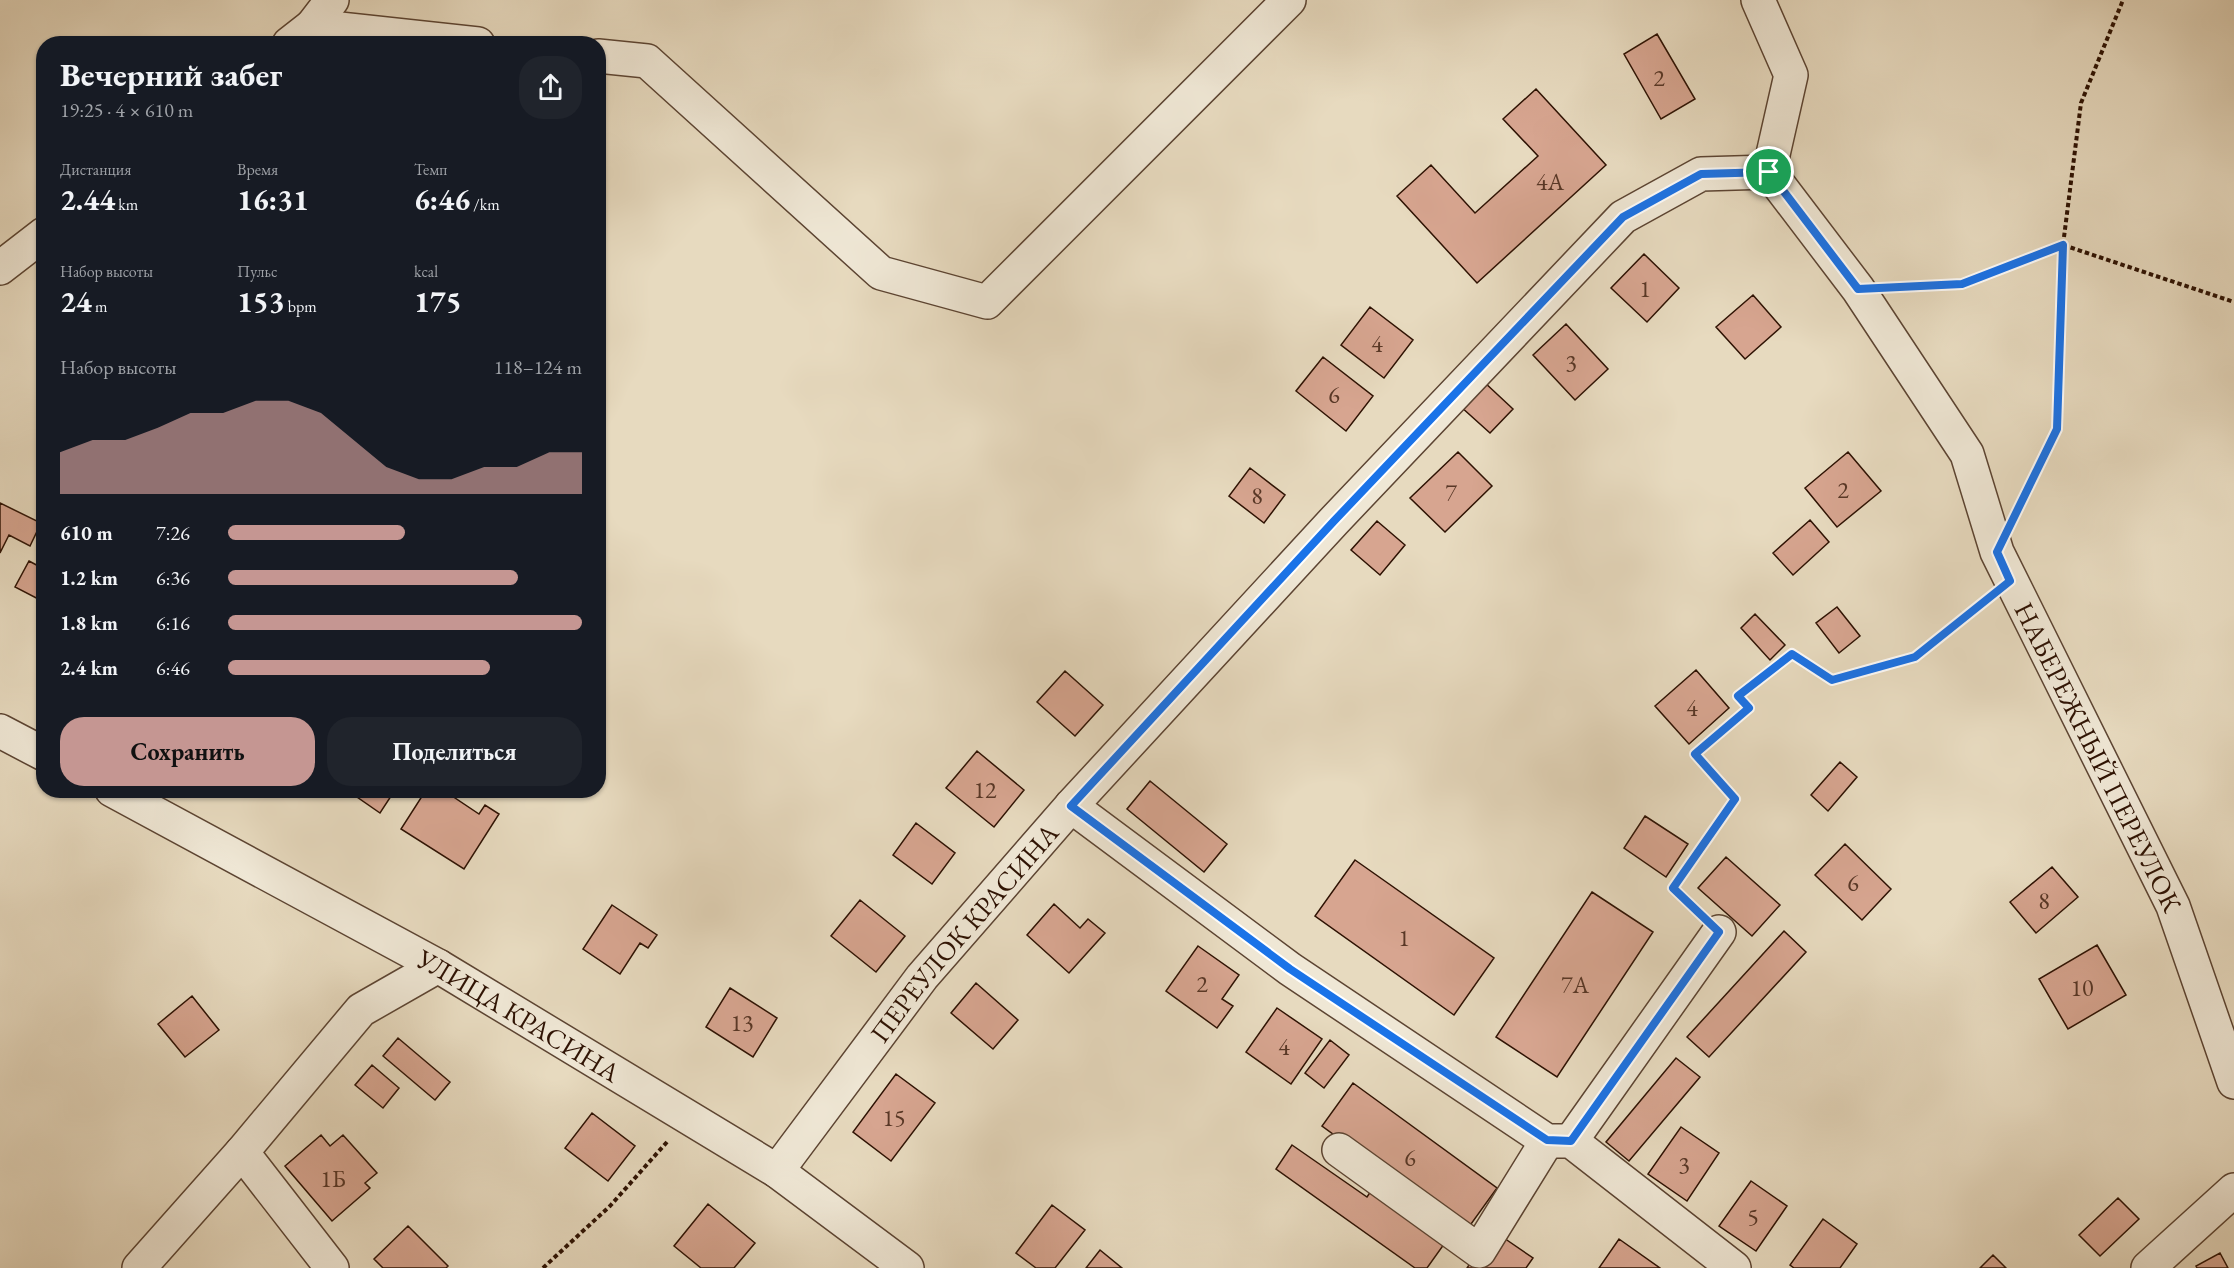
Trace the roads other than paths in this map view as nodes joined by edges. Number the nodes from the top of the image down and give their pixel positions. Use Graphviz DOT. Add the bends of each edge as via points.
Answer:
graph roads {
  1 [pos="332,0"];
  2 [pos="1289,0"];
  3 [pos="1758,0"];
  4 [pos="300,35"];
  5 [pos="320,36"];
  6 [pos="606,57"];
  7 [pos="1769,172"];
  8 [pos="36,240"];
  9 [pos="0,268"];
  10 [pos="0,731"];
  11 [pos="36,750"];
  12 [pos="127,798"];
  13 [pos="1071,806"];
  14 [pos="1719,932"];
  15 [pos="438,966"];
  16 [pos="2234,1082"];
  17 [pos="1559,1141"];
  18 [pos="1339,1150"];
  19 [pos="242,1152"];
  20 [pos="777,1171"];
  21 [pos="2234,1190"];
  22 [pos="139,1268"];
  23 [pos="332,1268"];
  24 [pos="907,1268"];
  25 [pos="1734,1268"];
  26 [pos="2148,1268"];
  1 -- 4 [label="street"];
  2 -- 6 [label="street" via="987,302 880,273 647,61"];
  3 -- 7 [label="street" via="1791,75"];
  4 -- 5 [label="street"];
  7 -- 13 [label="street, ПЕРЕУЛОК КРАСИНА" via="1701,174 1623,217"];
  7 -- 16 [label="street, НАБЕРЕЖНЫЙ ПЕРЕУЛОК" via="1858,289 1967,454 2004,566 2173,906"];
  8 -- 9 [label="street"];
  10 -- 11 [label="street"];
  12 -- 15 [label="street, УЛИЦА КРАСИНА"];
  13 -- 17 [label="street" via="1290,969"];
  13 -- 20 [label="street, ПЕРЕУЛОК КРАСИНА" via="922,977"];
  14 -- 17 [label="street"];
  15 -- 19 [label="street" via="361,1010"];
  15 -- 20 [label="street, УЛИЦА КРАСИНА"];
  17 -- 18 [label="street" via="1479,1251"];
  17 -- 25 [label="street"];
  19 -- 22 [label="street"];
  19 -- 23 [label="street"];
  20 -- 24 [label="street, УЛИЦА КРАСИНА"];
  21 -- 26 [label="street"];
}
